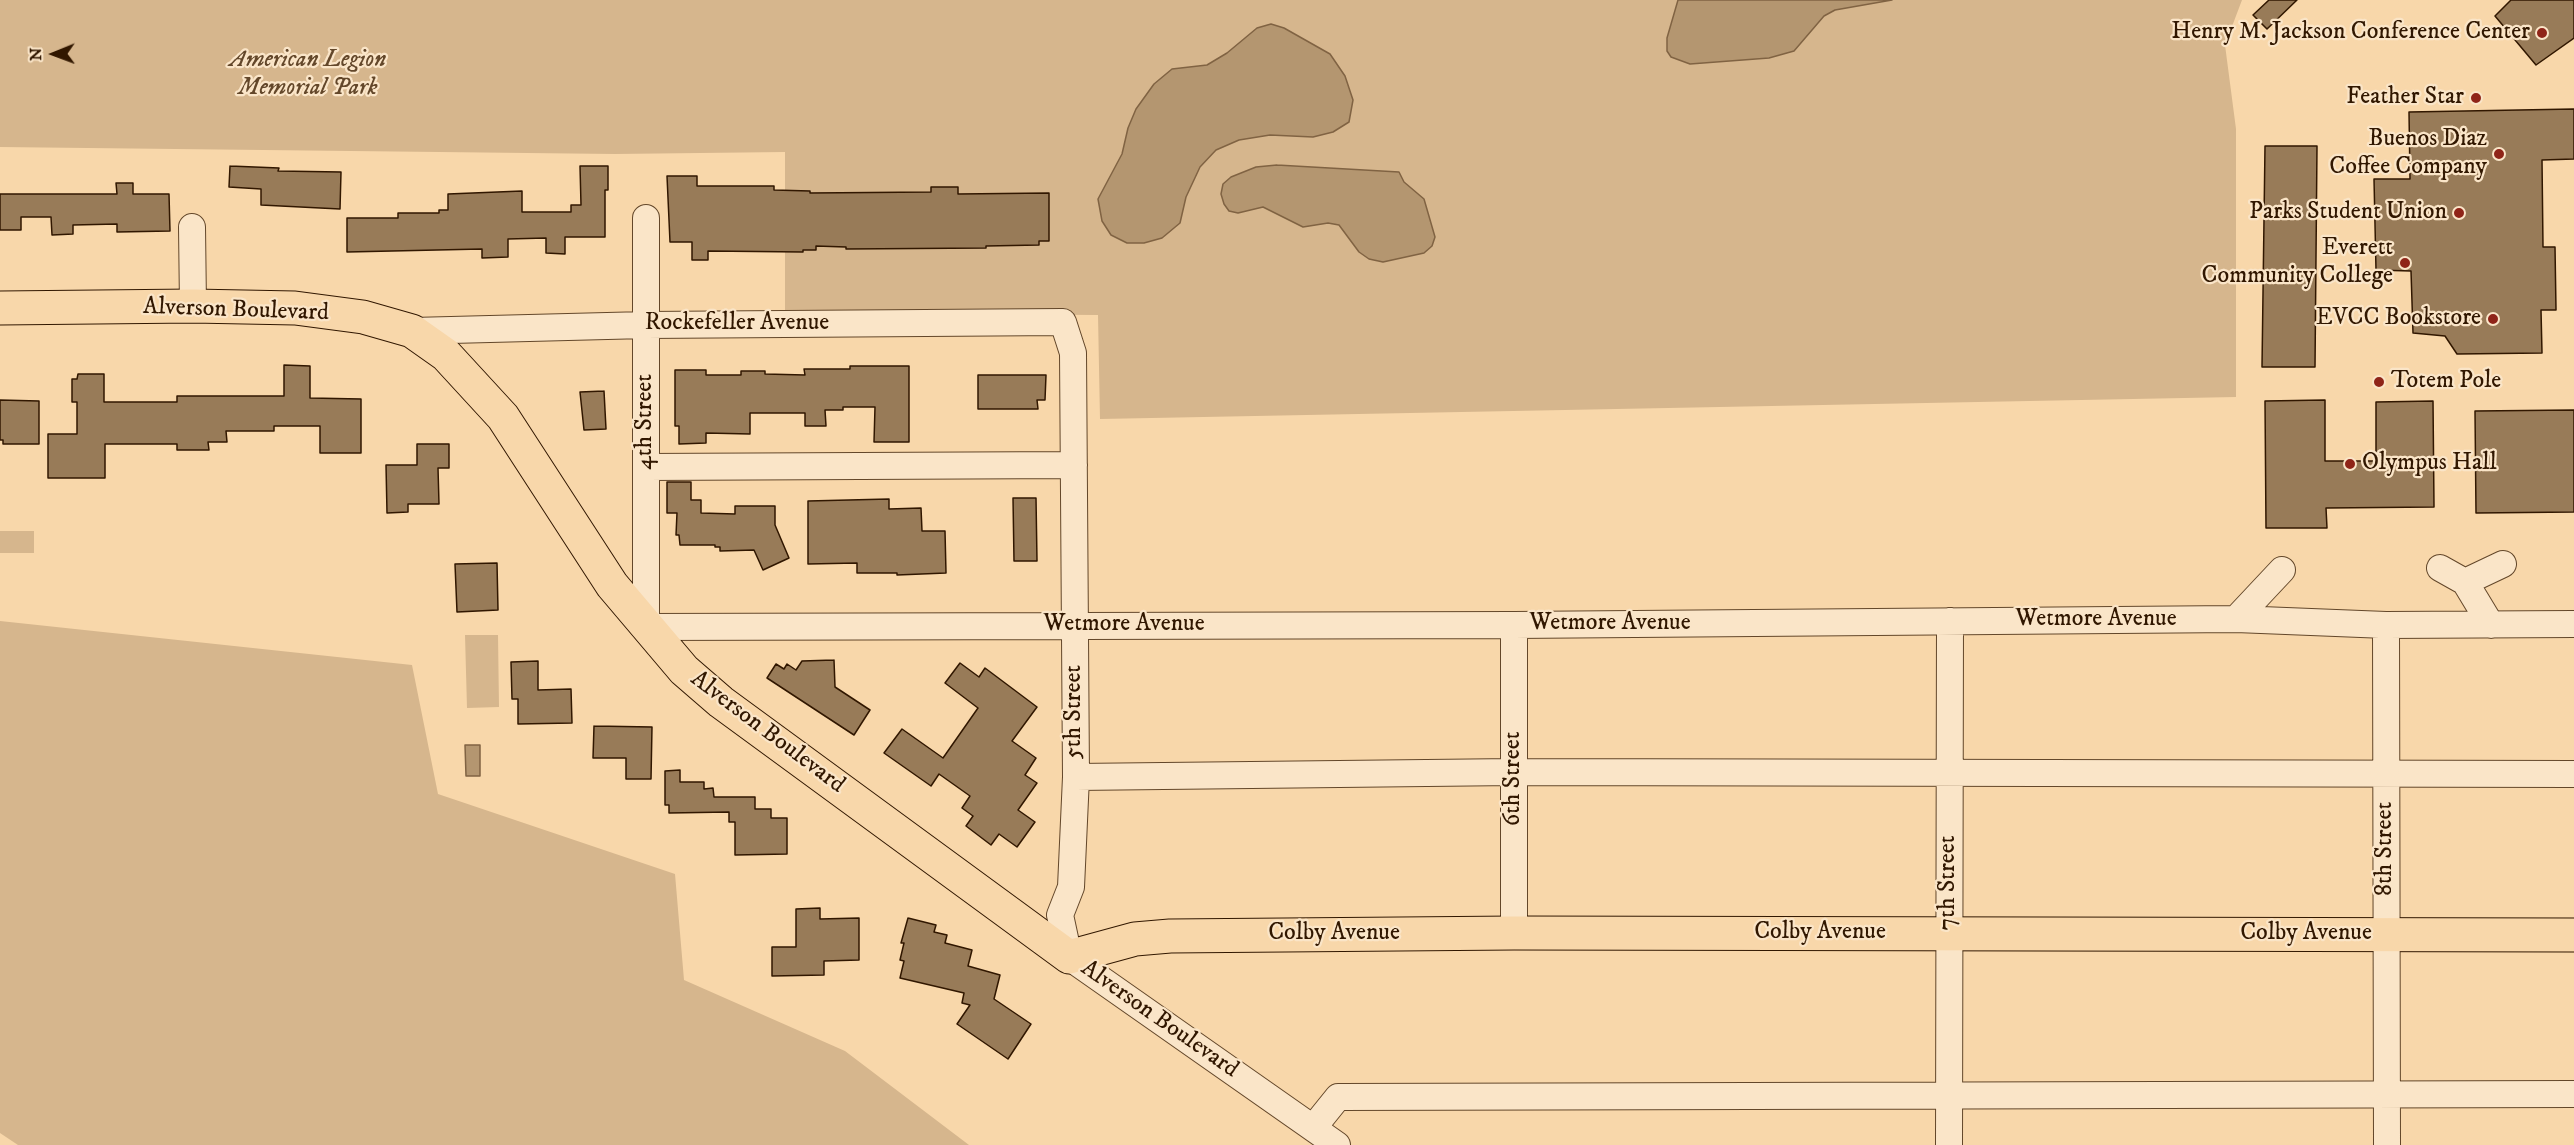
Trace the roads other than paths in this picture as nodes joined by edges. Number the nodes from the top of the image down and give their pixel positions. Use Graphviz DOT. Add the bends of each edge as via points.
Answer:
graph roads {
  1 [pos="646,218"];
  2 [pos="192,227"];
  3 [pos="193,306"];
  4 [pos="0,308"];
  5 [pos="1063,322"];
  6 [pos="646,325"];
  7 [pos="412,331"];
  8 [pos="1074,465"];
  9 [pos="646,467"];
  10 [pos="2440,568"];
  11 [pos="2496,568"];
  12 [pos="2282,570"];
  13 [pos="2465,582"];
  14 [pos="2236,619"];
  15 [pos="1950,621"];
  16 [pos="1074,624"];
  17 [pos="2574,624"];
  18 [pos="1514,625"];
  19 [pos="2386,625"];
  20 [pos="2491,626"];
  21 [pos="646,627"];
  22 [pos="1514,772"];
  23 [pos="1949,774"];
  24 [pos="2386,774"];
  25 [pos="2574,774"];
  26 [pos="1076,777"];
  27 [pos="1514,933"];
  28 [pos="1949,933"];
  29 [pos="2387,934"];
  30 [pos="2574,935"];
  31 [pos="1069,957"];
  32 [pos="2574,1094"];
  33 [pos="1949,1095"];
  34 [pos="2387,1096"];
  35 [pos="1313,1128"];
  36 [pos="1337,1145"];
  37 [pos="1948,1145"];
  38 [pos="2387,1145"];
  1 -- 6 [label="street, 4th Street"];
  2 -- 3 [label="street"];
  3 -- 4 [label="main road, Alverson Boulevard"];
  3 -- 7 [label="main road, Alverson Boulevard" via="295,308 363,317"];
  5 -- 6 [label="street, Rockefeller Avenue"];
  5 -- 8 [label="street, 5th Street" via="1073,353"];
  6 -- 7 [label="street, Rockefeller Avenue"];
  6 -- 9 [label="street, 4th Street"];
  7 -- 21 [label="main road, Alverson Boulevard" via="446,356 503,417 612,585"];
  8 -- 9 [label="street"];
  8 -- 16 [label="street, 5th Street"];
  9 -- 21 [label="street, 4th Street"];
  10 -- 13 [label="street"];
  11 -- 13 [label="street"];
  12 -- 14 [label="street"];
  13 -- 20 [label="street"];
  14 -- 15 [label="street, Wetmore Avenue"];
  14 -- 19 [label="street, Wetmore Avenue"];
  15 -- 18 [label="street, Wetmore Avenue"];
  15 -- 23 [label="street, 7th Street"];
  16 -- 18 [label="street, Wetmore Avenue"];
  16 -- 21 [label="street, Wetmore Avenue"];
  16 -- 26 [label="street, 5th Street"];
  17 -- 20 [label="street, Wetmore Avenue"];
  18 -- 22 [label="street, 6th Street"];
  19 -- 20 [label="street, Wetmore Avenue"];
  19 -- 24 [label="street, 8th Street"];
  21 -- 31 [label="main road, Alverson Boulevard" via="684,670 721,702"];
  22 -- 23 [label="street"];
  22 -- 26 [label="street"];
  22 -- 27 [label="street, 6th Street"];
  23 -- 24 [label="street"];
  23 -- 28 [label="street, 7th Street"];
  24 -- 25 [label="street"];
  24 -- 29 [label="street, 8th Street"];
  26 -- 31 [label="street, 5th Street" via="1071,887 1060,915"];
  27 -- 28 [label="main road, Colby Avenue"];
  27 -- 31 [label="main road, Colby Avenue" via="1170,936 1135,939"];
  28 -- 29 [label="main road, Colby Avenue"];
  28 -- 33 [label="street, 7th Street"];
  29 -- 30 [label="main road, Colby Avenue"];
  29 -- 34 [label="street, 8th Street"];
  31 -- 35 [label="street, Alverson Boulevard"];
  32 -- 34 [label="street"];
  33 -- 34 [label="street"];
  33 -- 35 [label="street" via="1338,1097"];
  33 -- 37 [label="street, 7th Street"];
  34 -- 38 [label="street, 8th Street"];
  35 -- 36 [label="street, Alverson Boulevard"];
}
